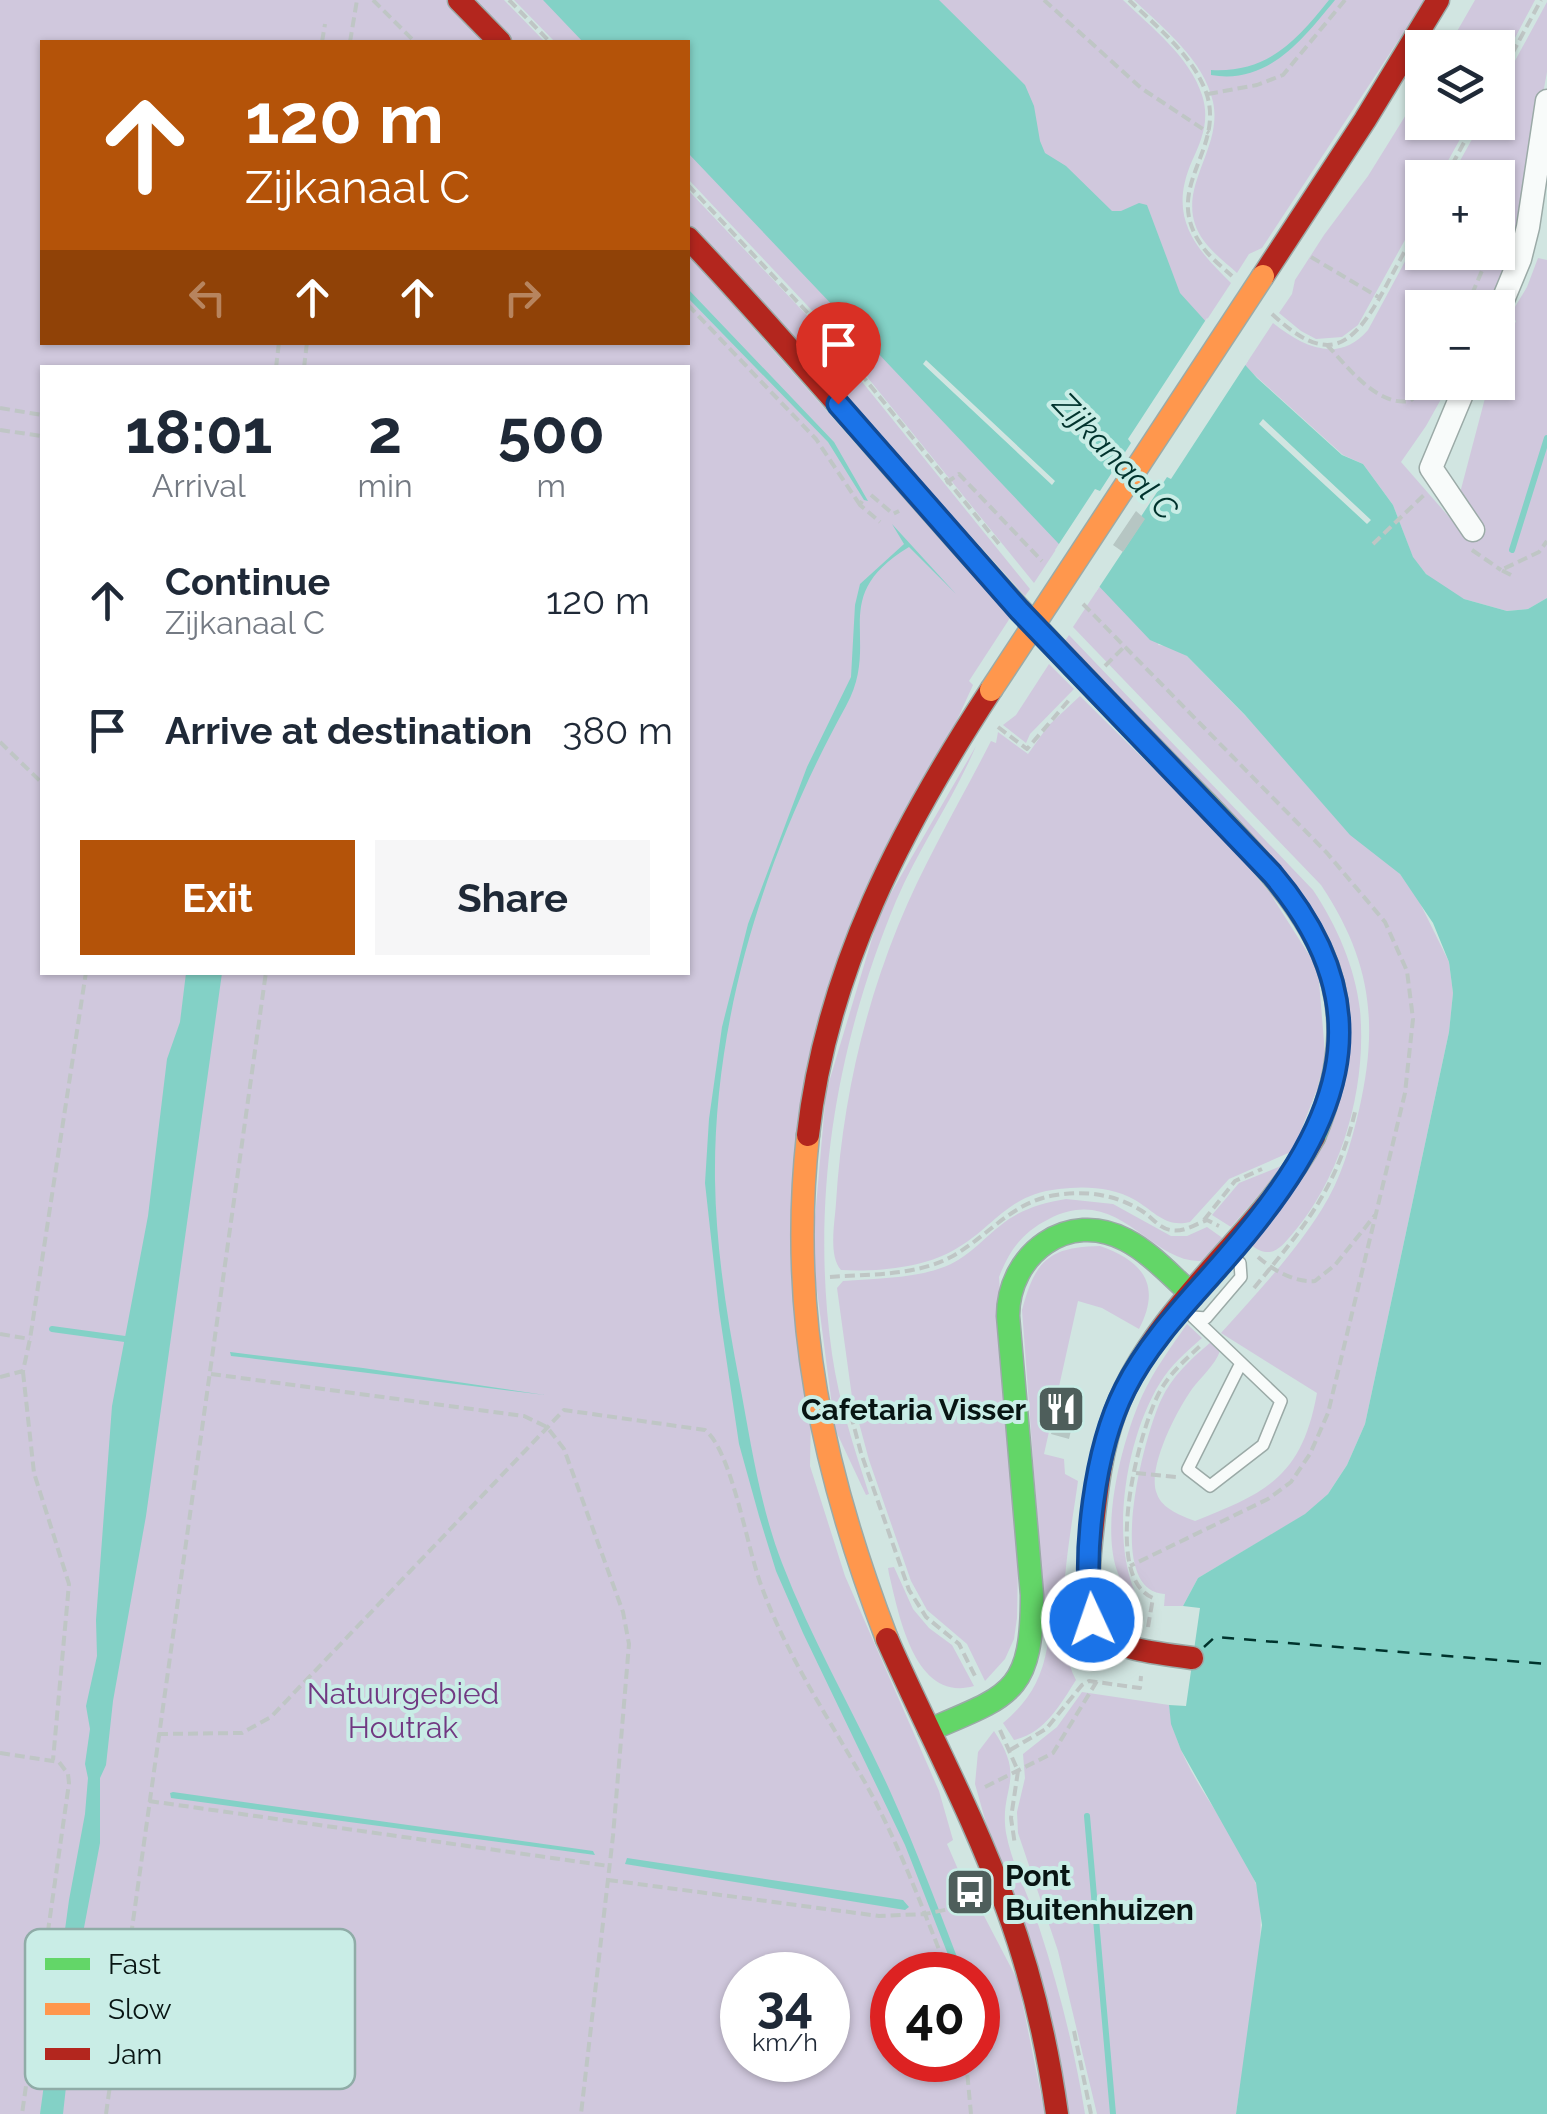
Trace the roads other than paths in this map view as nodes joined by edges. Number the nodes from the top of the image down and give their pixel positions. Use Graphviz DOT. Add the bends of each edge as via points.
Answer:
graph roads {
  1 [pos="459,0"];
  2 [pos="1438,0"];
  3 [pos="498,40"];
  4 [pos="1547,101"];
  5 [pos="690,240"];
  6 [pos="1507,290"];
  7 [pos="1460,400"];
  8 [pos="1472,530"];
  9 [pos="1234,1248"];
  10 [pos="1192,1295"];
  11 [pos="1240,1365"];
  12 [pos="1192,1658"];
  13 [pos="929,1730"];
  14 [pos="1057,2114"];
  1 -- 3 [label="street"];
  2 -- 13 [label="street, bridge" via="908,826 862,925 824,1049 802,1189 805,1346 828,1471 852,1554"];
  4 -- 6 [label="street" via="1528,227"];
  5 -- 9 [label="street" via="1019,610 1254,852 1307,918 1337,1005 1333,1086 1304,1154"];
  7 -- 8 [label="street" via="1431,468"];
  9 -- 10 [label="street"];
  9 -- 11 [label="lane" via="1241,1277 1210,1316 1193,1318"];
  10 -- 12 [label="street" via="1124,1390 1105,1447 1089,1565 1092,1620 1101,1636 1124,1649"];
  10 -- 13 [label="street" via="1128,1241 1101,1230 1057,1234 1020,1266 1008,1331 1032,1640 1015,1683 989,1705"];
  11 -- 11 [label="lane" via="1281,1401 1263,1445 1210,1486 1188,1468"];
  13 -- 14 [label="street" via="1002,1895 1035,1994"];
}
